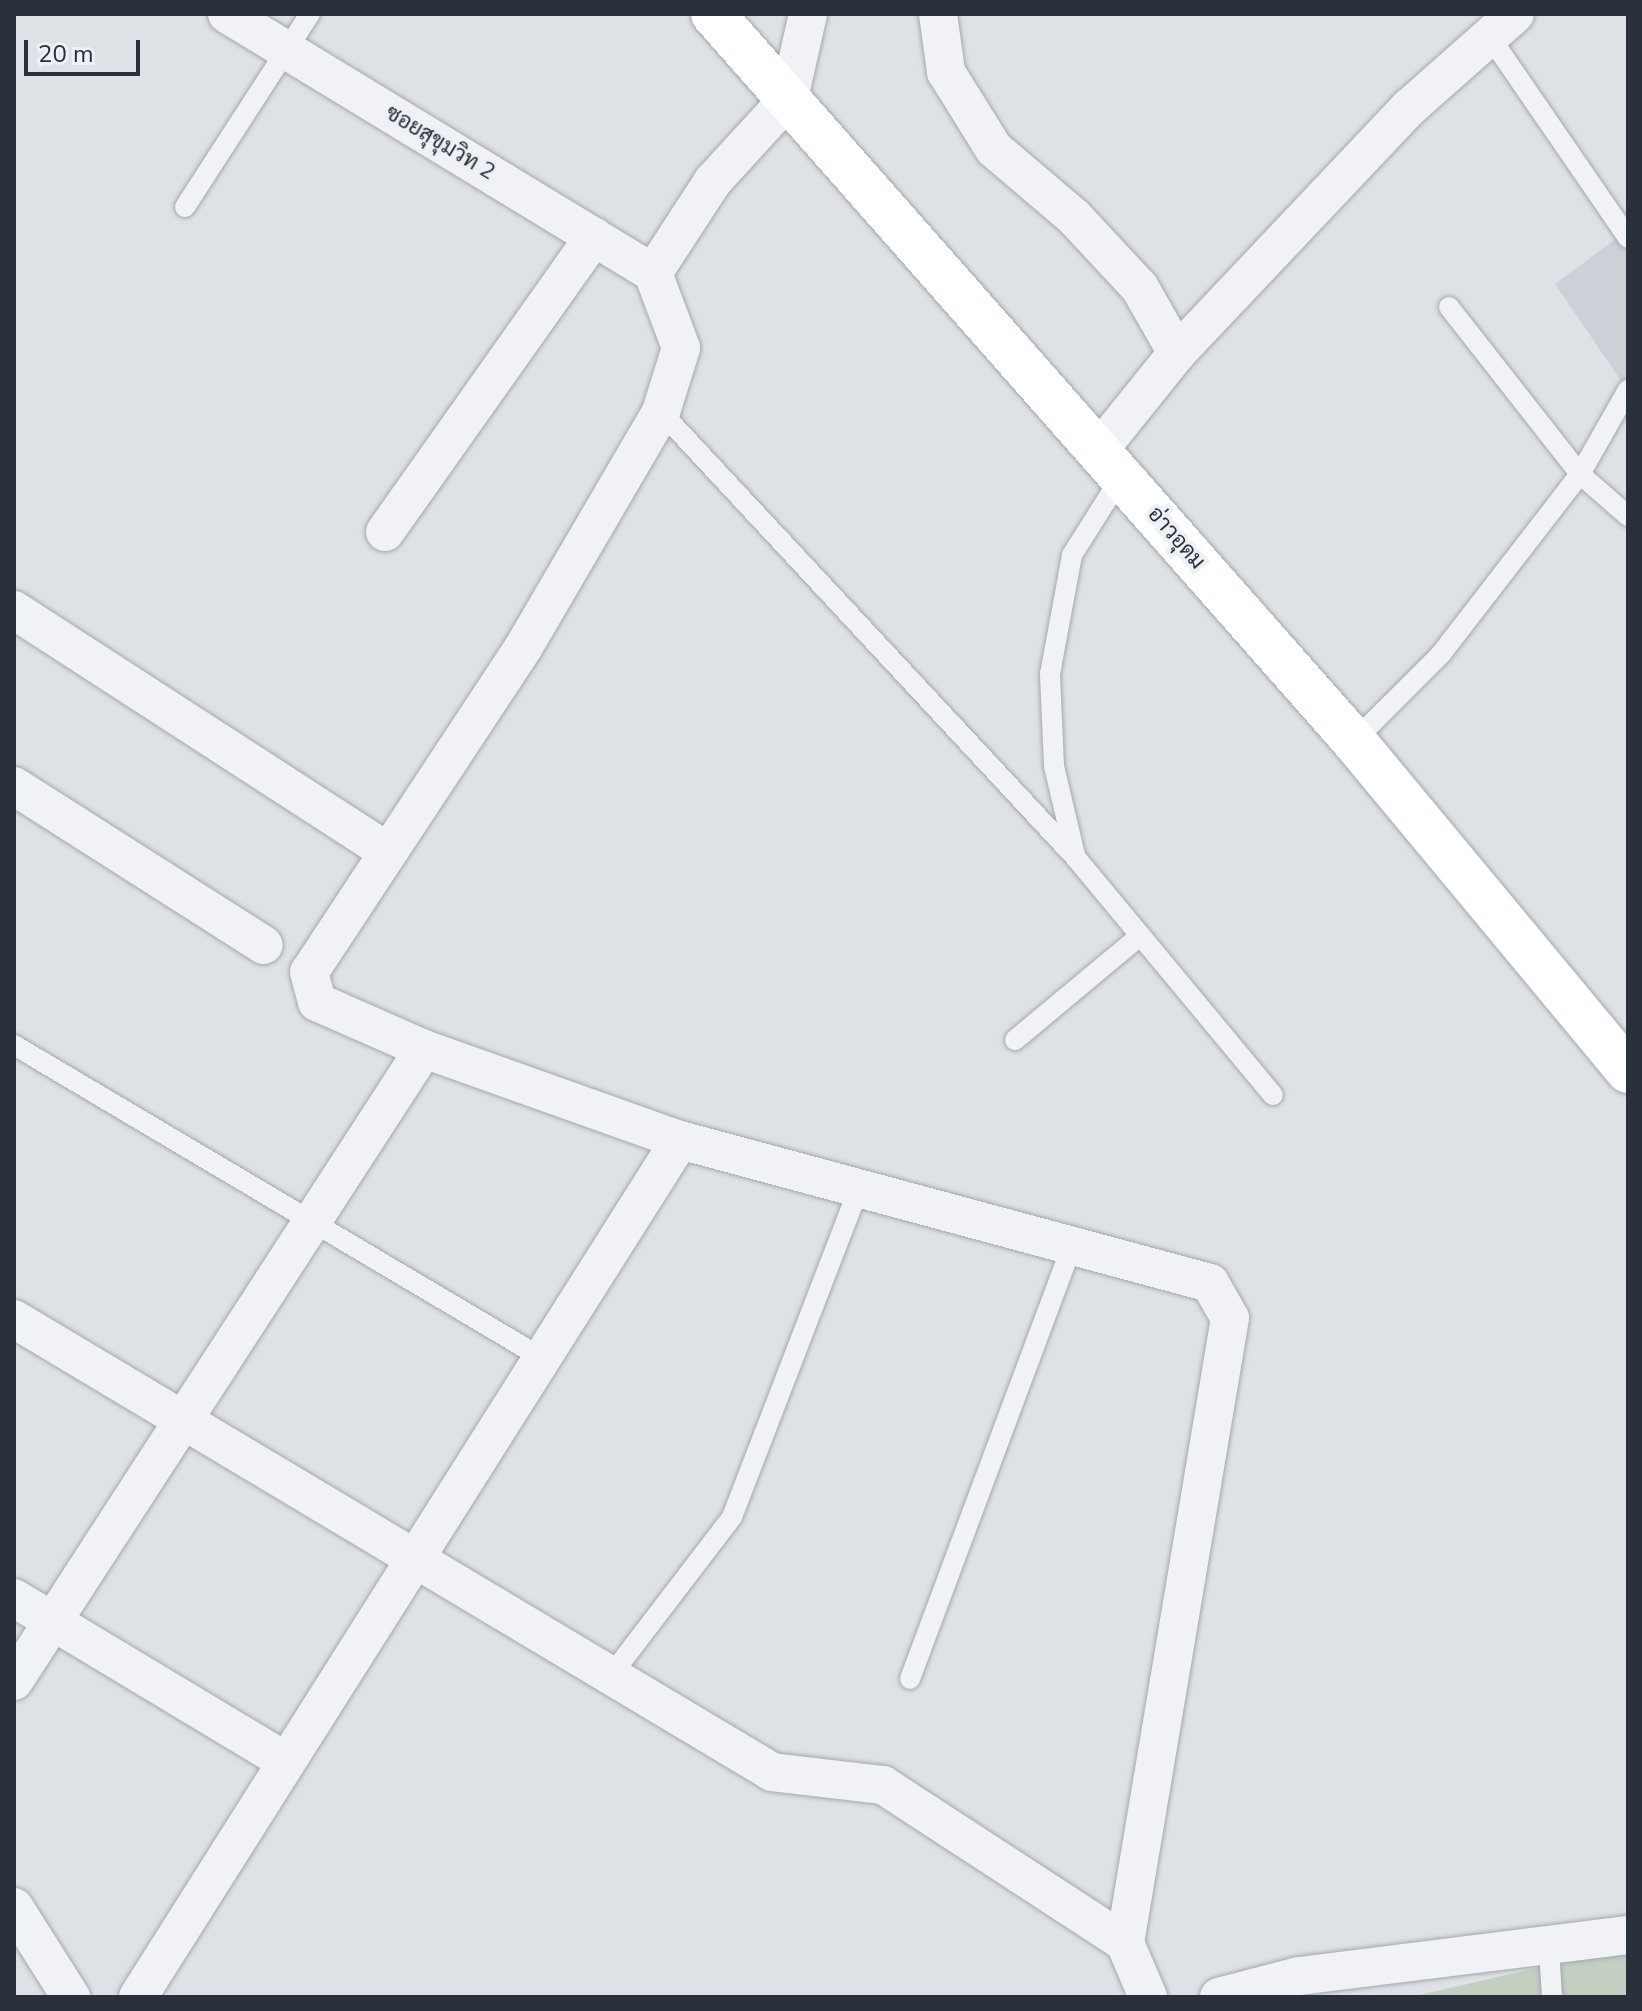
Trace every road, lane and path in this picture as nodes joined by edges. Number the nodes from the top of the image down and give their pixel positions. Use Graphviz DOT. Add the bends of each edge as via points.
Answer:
graph roads {
  1 [pos="227,14"];
  2 [pos="310,14"];
  3 [pos="713,14"];
  4 [pos="808,14"];
  5 [pos="938,14"];
  6 [pos="1502,25"];
  7 [pos="284,48"];
  8 [pos="789,98"];
  9 [pos="185,207"];
  10 [pos="594,237"];
  11 [pos="1628,238"];
  12 [pos="653,273"];
  13 [pos="1449,307"];
  14 [pos="1177,353"];
  15 [pos="1628,390"];
  16 [pos="661,412"];
  17 [pos="1110,463"];
  18 [pos="1580,474"];
  19 [pos="1628,516"];
  20 [pos="385,532"];
  21 [pos="14,610"];
  22 [pos="1354,741"];
  23 [pos="14,786"];
  24 [pos="388,852"];
  25 [pos="1076,858"];
  26 [pos="1140,936"];
  27 [pos="264,945"];
  28 [pos="1015,1040"];
  29 [pos="14,1045"];
  30 [pos="424,1049"];
  31 [pos="1628,1071"];
  32 [pos="1273,1095"];
  33 [pos="680,1140"];
  34 [pos="858,1191"];
  35 [pos="312,1222"];
  36 [pos="1073,1244"];
  37 [pos="14,1319"];
  38 [pos="542,1358"];
  39 [pos="185,1423"];
  40 [pos="414,1561"];
  41 [pos="14,1598"];
  42 [pos="53,1621"];
  43 [pos="609,1678"];
  44 [pos="910,1679"];
  45 [pos="14,1681"];
  46 [pos="287,1762"];
  47 [pos="14,1907"];
  48 [pos="1628,1935"];
  49 [pos="1125,1943"];
  50 [pos="1549,1948"];
  51 [pos="1241,1994"];
  52 [pos="71,1997"];
  53 [pos="138,1997"];
  54 [pos="1148,1997"];
  55 [pos="1552,1997"];
  1 -- 7 [label="street, ซอยสุขุมวิท 2"];
  2 -- 7 [label="lane"];
  3 -- 8 [label="street, อ่าวอุดม"];
  4 -- 8 [label="street"];
  5 -- 14 [label="street" via="946,72 994,149 1074,217 1140,288"];
  6 -- 11 [label="lane"];
  6 -- 14 [label="street" via="1410,107"];
  7 -- 9 [label="lane"];
  7 -- 10 [label="street, ซอยสุขุมวิท 2"];
  8 -- 12 [label="street" via="713,181"];
  8 -- 17 [label="street, อ่าวอุดม"];
  10 -- 12 [label="street, ซอยสุขุมวิท 2"];
  10 -- 20 [label="street"];
  12 -- 16 [label="street" via="681,348"];
  13 -- 18 [label="lane"];
  14 -- 17 [label="street"];
  15 -- 18 [label="lane"];
  16 -- 24 [label="street" via="523,648"];
  16 -- 25 [label="lane"];
  17 -- 22 [label="street, อ่าวอุดม"];
  17 -- 25 [label="lane" via="1072,555 1050,674 1054,766"];
  18 -- 19 [label="lane"];
  18 -- 22 [label="lane" via="1441,654"];
  21 -- 24 [label="street"];
  22 -- 31 [label="street, อ่าวอุดม"];
  23 -- 27 [label="street"];
  24 -- 30 [label="street" via="309,972 317,1002"];
  25 -- 26 [label="lane"];
  26 -- 28 [label="lane"];
  26 -- 32 [label="lane"];
  29 -- 35 [label="lane"];
  30 -- 33 [label="street"];
  30 -- 35 [label="street"];
  33 -- 34 [label="street"];
  33 -- 38 [label="street"];
  34 -- 36 [label="street"];
  34 -- 43 [label="lane" via="732,1517"];
  35 -- 38 [label="lane"];
  35 -- 39 [label="street"];
  36 -- 44 [label="lane"];
  36 -- 49 [label="street" via="1210,1283 1230,1318"];
  37 -- 39 [label="street"];
  38 -- 40 [label="street"];
  39 -- 40 [label="street"];
  39 -- 42 [label="street"];
  40 -- 43 [label="street"];
  40 -- 46 [label="street"];
  41 -- 42 [label="street"];
  42 -- 45 [label="street"];
  42 -- 46 [label="street"];
  43 -- 49 [label="street" via="772,1772 883,1785"];
  46 -- 53 [label="street"];
  47 -- 52 [label="street"];
  48 -- 50 [label="street"];
  49 -- 54 [label="street"];
  50 -- 51 [label="street" via="1299,1976"];
  50 -- 55 [label="lane"];
}
